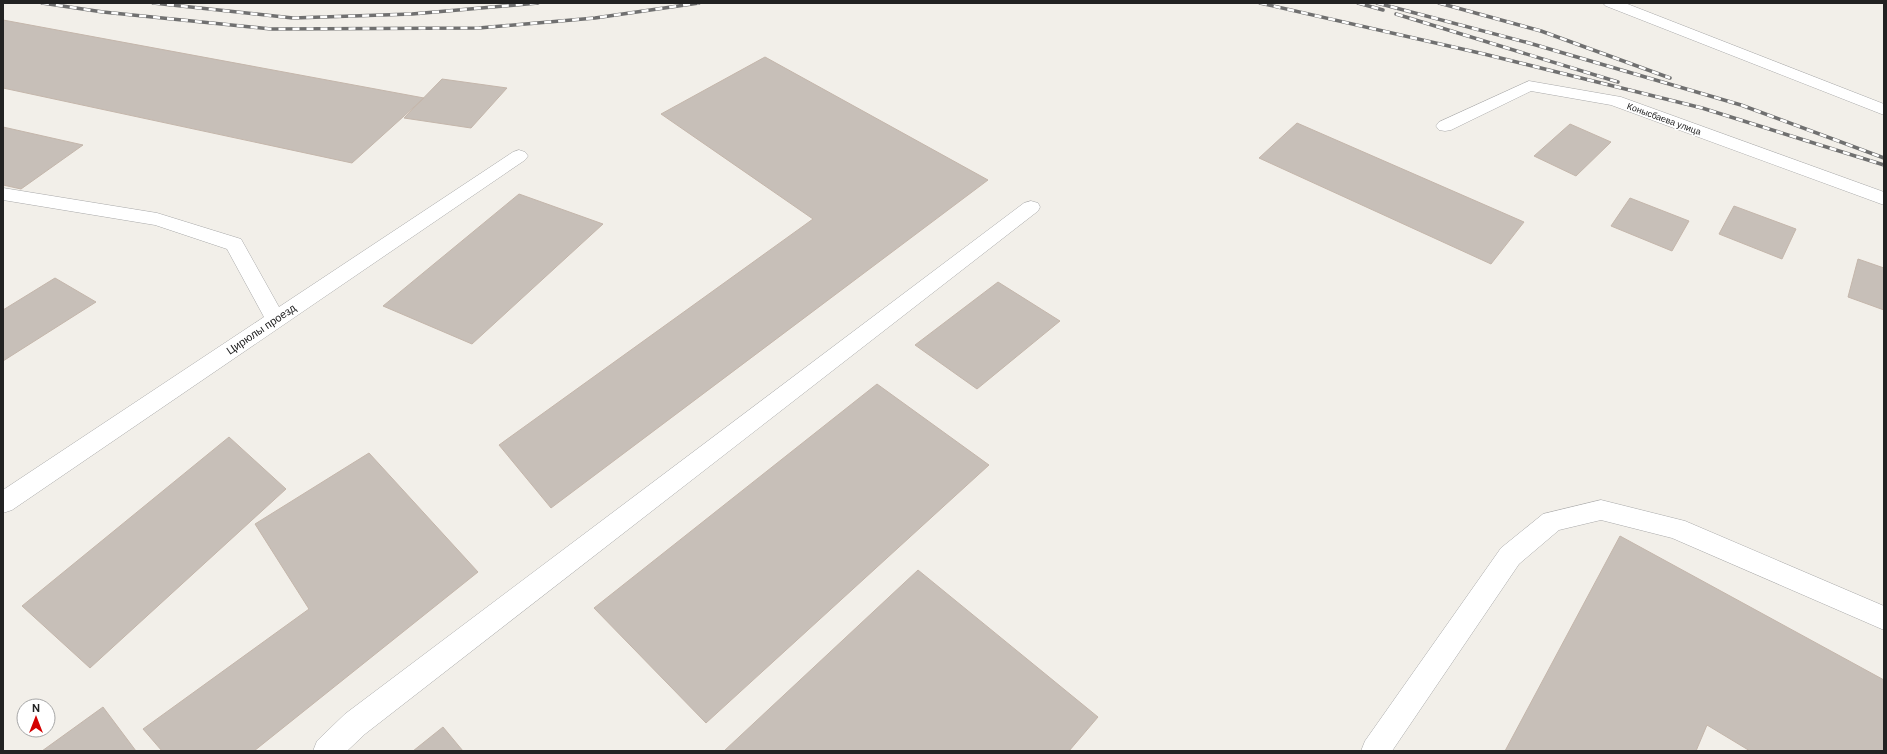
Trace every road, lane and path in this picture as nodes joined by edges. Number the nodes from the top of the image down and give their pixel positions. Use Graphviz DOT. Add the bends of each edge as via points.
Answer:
graph roads {
  1 [pos="1611,3"];
  2 [pos="1884,110"];
  3 [pos="1445,126"];
  4 [pos="519,156"];
  5 [pos="3,194"];
  6 [pos="1884,199"];
  7 [pos="1031,207"];
  8 [pos="276,320"];
  9 [pos="3,503"];
  10 [pos="1884,618"];
  11 [pos="327,751"];
  12 [pos="1375,751"];
  1 -- 2 [label="street"];
  3 -- 6 [label="street, Конысбаева улица" via="1529,86 1615,101"];
  4 -- 8 [label="street, Цирюлы проезд"];
  5 -- 8 [label="street" via="156,219 234,244"];
  7 -- 11 [label="street" via="355,724"];
  8 -- 9 [label="street, Цирюлы проезд"];
  10 -- 12 [label="street" via="1676,528 1601,510 1552,521 1510,556"];
}
